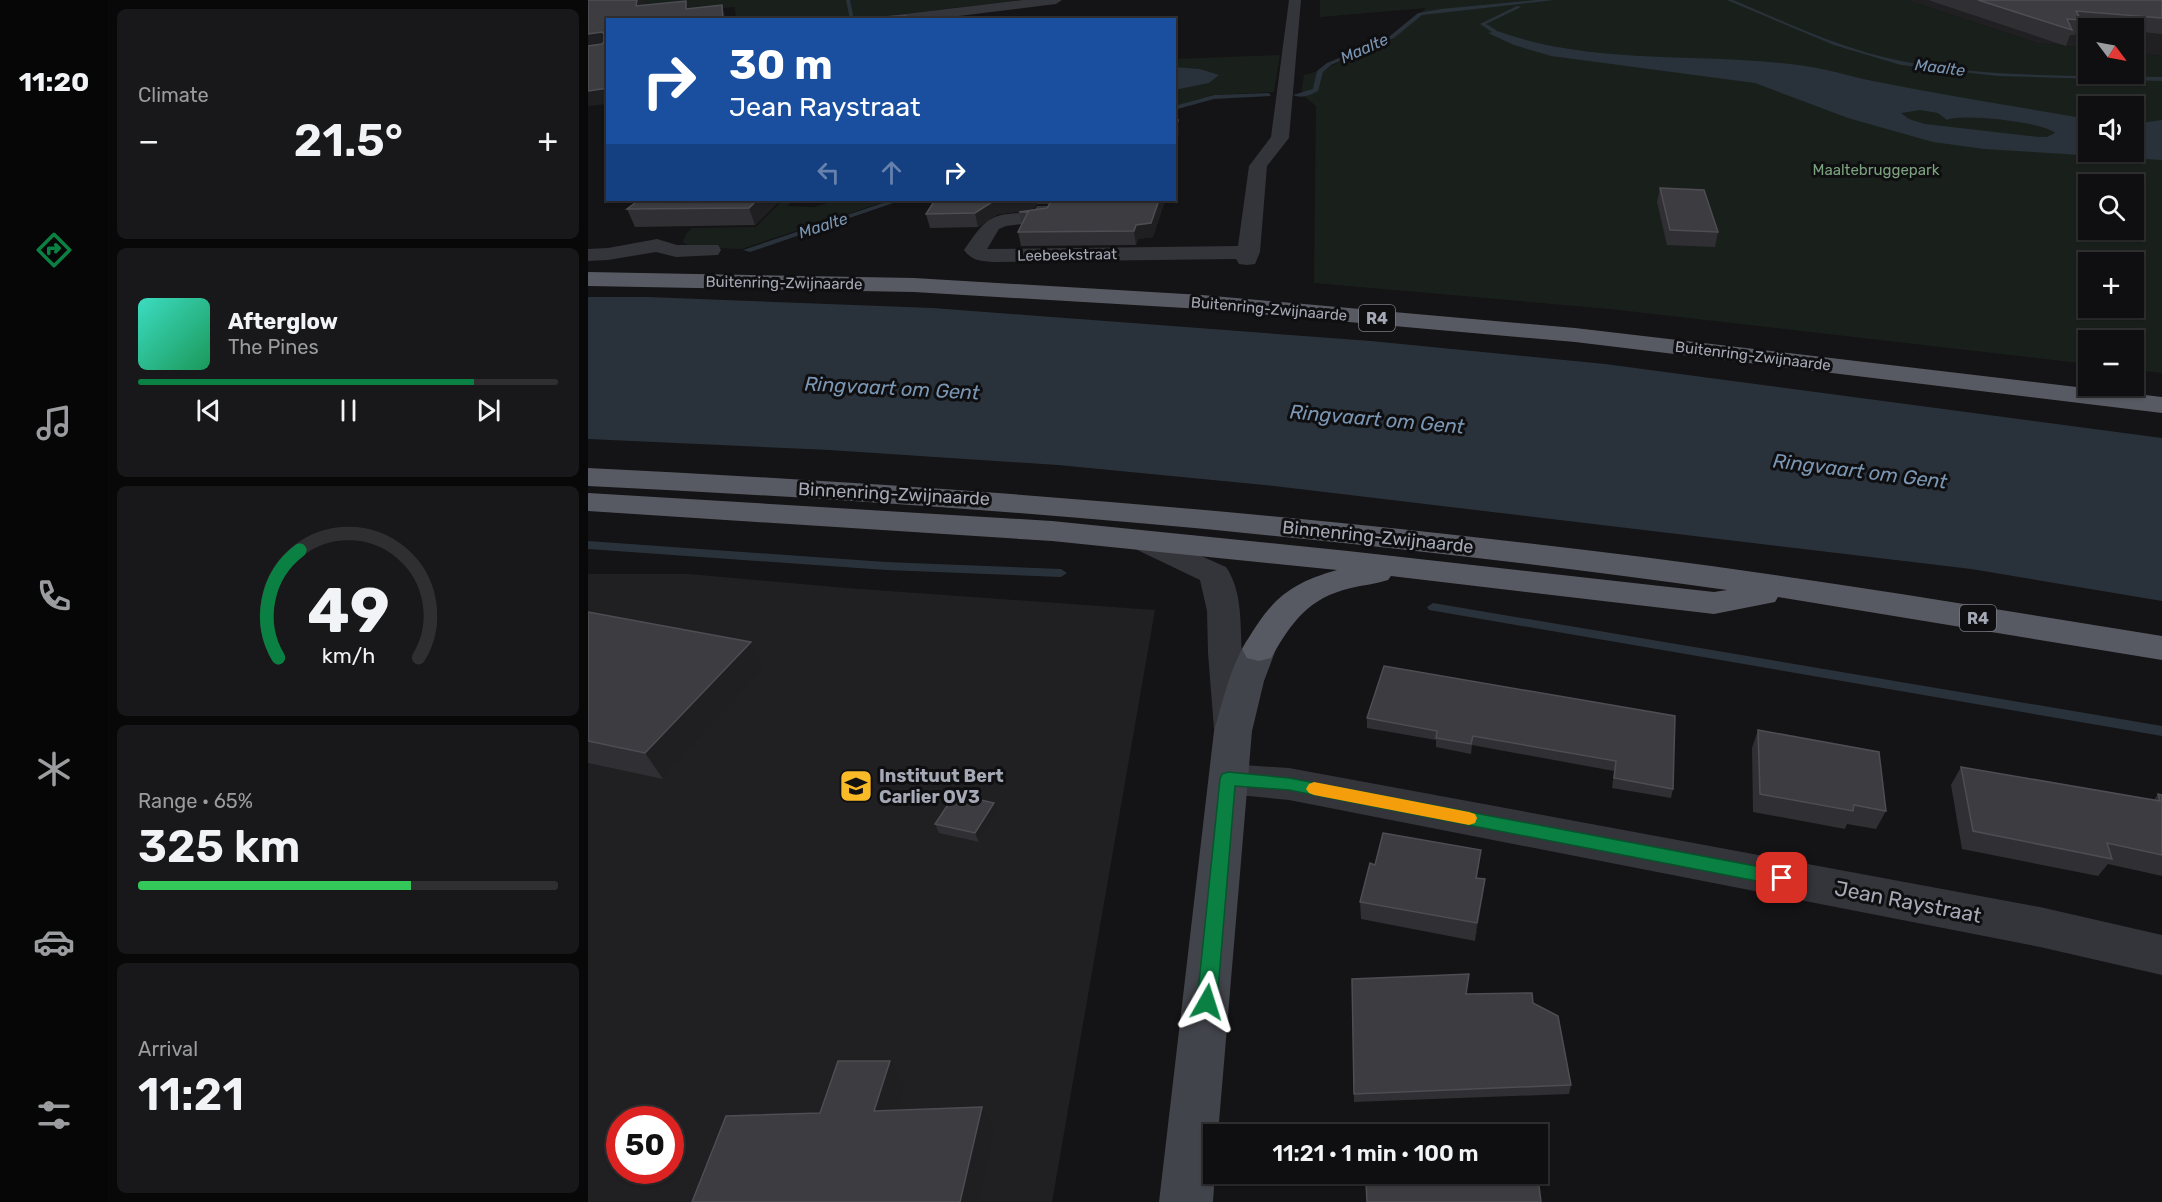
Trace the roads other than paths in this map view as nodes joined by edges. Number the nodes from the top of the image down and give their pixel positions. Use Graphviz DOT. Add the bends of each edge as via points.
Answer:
graph roads {
  1 [pos="1056,0"];
  2 [pos="1295,0"];
  3 [pos="905,18"];
  4 [pos="1044,210"];
  5 [pos="710,250"];
  6 [pos="588,255"];
  7 [pos="588,279"];
  8 [pos="2162,405"];
  9 [pos="588,477"];
  10 [pos="588,502"];
  11 [pos="1142,540"];
  12 [pos="1429,571"];
  13 [pos="1794,588"];
  14 [pos="2162,648"];
  15 [pos="1242,651"];
  16 [pos="1228,779"];
  17 [pos="2162,955"];
  18 [pos="1186,1202"];
  1 -- 3 [label="street"];
  2 -- 4 [label="street, Leebeekstraat" via="1280,138 1258,166 1248,256 993,256 975,250 992,225 1008,219 1041,217"];
  5 -- 6 [label="street" via="676,251 657,245"];
  7 -- 8 [label="highway, Buitenring-Zwijnaarde / R4" via="914,285 1202,302 1575,335"];
  9 -- 13 [label="highway, Binnenring-Zwijnaarde / R4" via="1002,501 1186,517 1490,549"];
  10 -- 11 [label="highway, R4"];
  11 -- 12 [label="highway, R4"];
  11 -- 15 [label="street" via="1215,574 1224,612"];
  12 -- 13 [label="highway, R4" via="1714,603"];
  12 -- 15 [label="highway" via="1373,573 1335,582 1298,597"];
  13 -- 14 [label="highway, Binnenring-Zwijnaarde / R4"];
  15 -- 16 [label="main road" via="1246,681 1233,731"];
  16 -- 17 [label="street, Jean Raystraat" via="1289,784 2040,927"];
  16 -- 18 [label="main road"];
}
